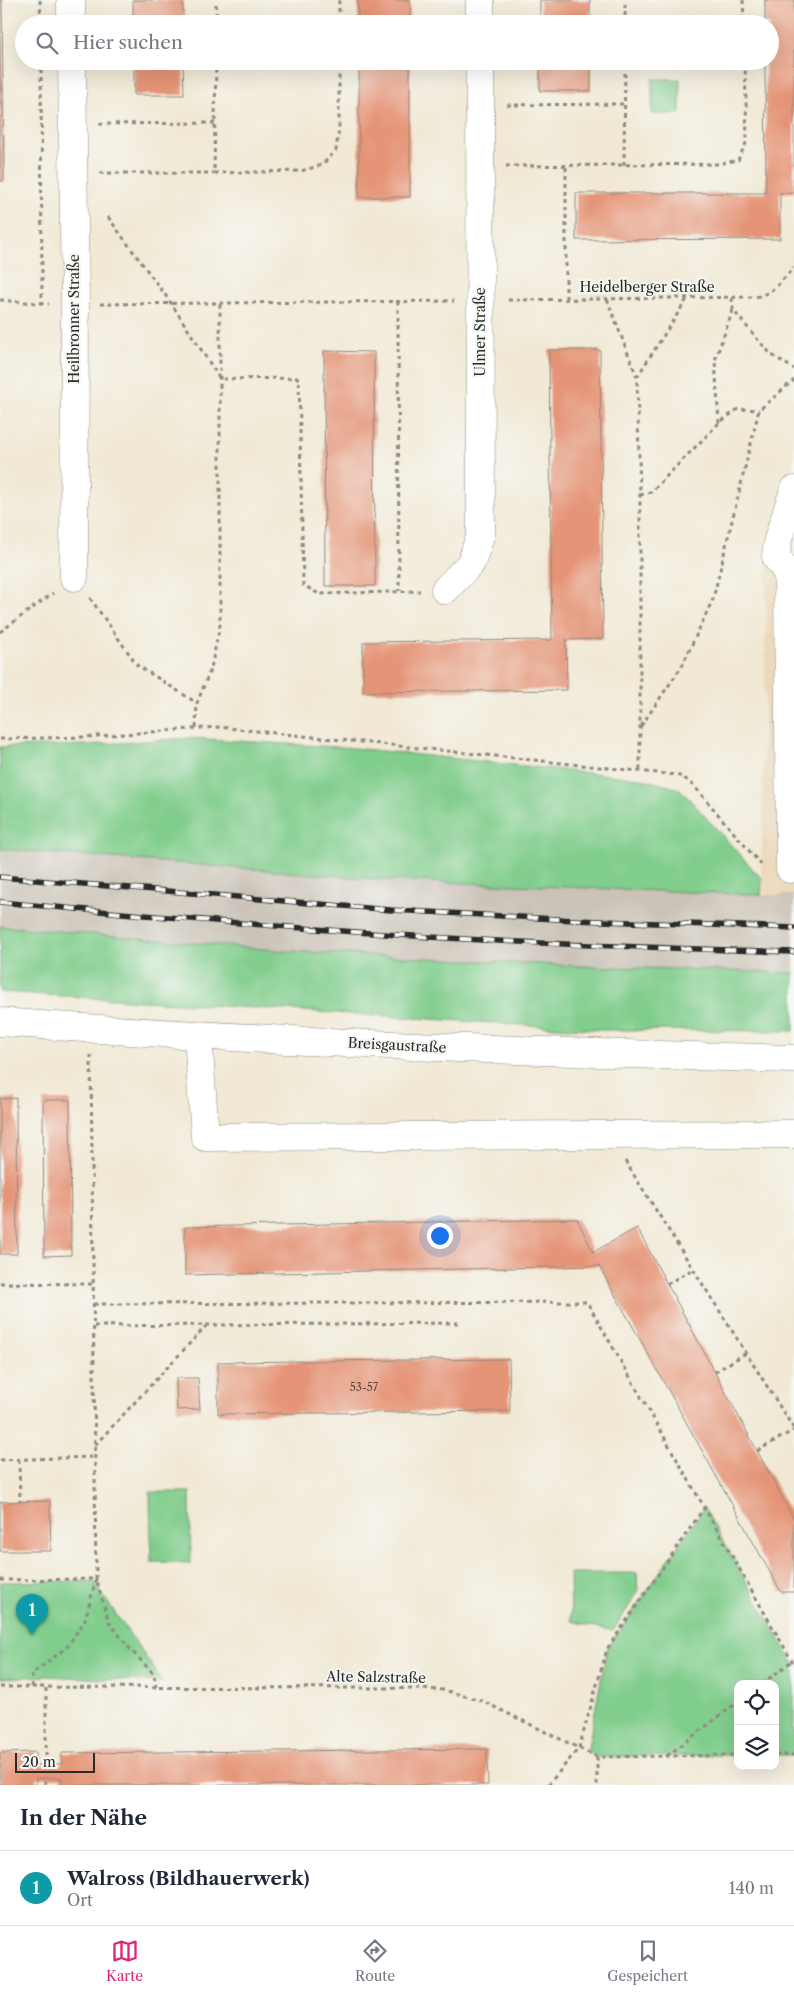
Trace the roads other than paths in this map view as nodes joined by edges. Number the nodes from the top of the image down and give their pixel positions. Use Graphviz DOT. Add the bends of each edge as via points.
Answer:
graph roads {
  1 [pos="71,0"];
  2 [pos="480,0"];
  3 [pos="71,15"];
  4 [pos="480,15"];
  5 [pos="72,70"];
  6 [pos="480,70"];
  7 [pos="794,490"];
  8 [pos="74,577"];
  9 [pos="445,590"];
  10 [pos="790,868"];
  11 [pos="0,1022"];
  12 [pos="198,1036"];
  13 [pos="794,1059"];
  14 [pos="794,1134"];
  1 -- 3 [label="street"];
  2 -- 4 [label="street"];
  5 -- 8 [label="street, Heilbronner Straße"];
  6 -- 9 [label="street, Ulmer Straße" via="481,534 471,563"];
  7 -- 10 [label="street" via="776,557 788,574"];
  11 -- 12 [label="street, Breisgaustraße"];
  12 -- 13 [label="street, Breisgaustraße" via="578,1054"];
  12 -- 14 [label="street" via="205,1137"];
}
